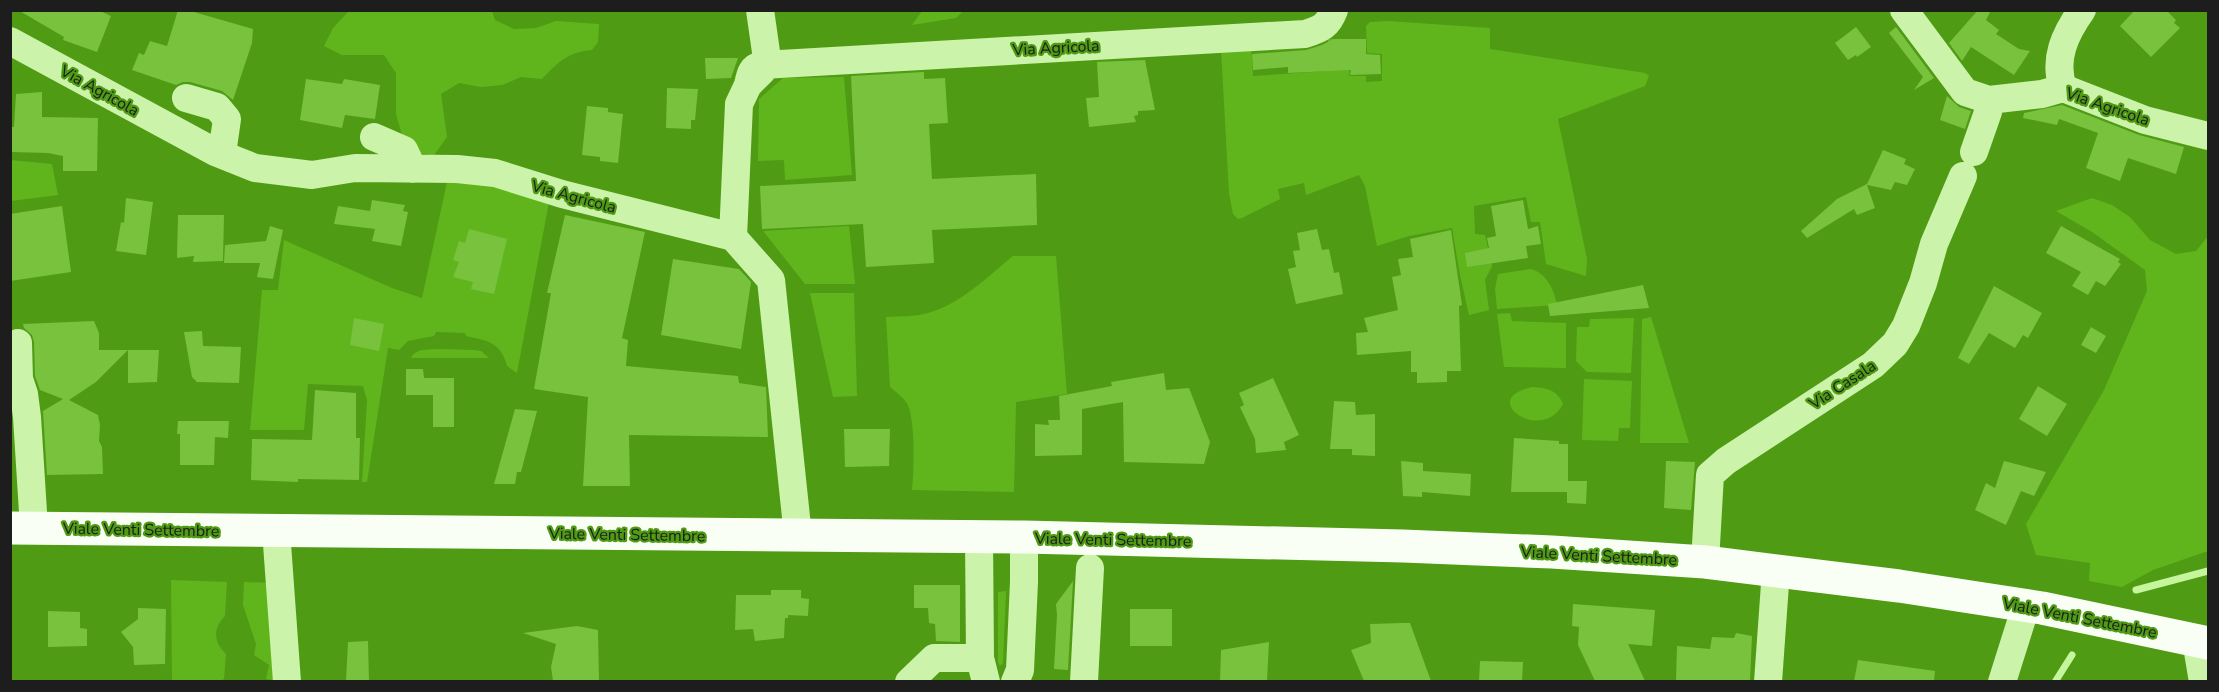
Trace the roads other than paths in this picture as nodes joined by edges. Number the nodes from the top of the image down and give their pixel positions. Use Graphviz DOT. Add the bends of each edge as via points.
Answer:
graph roads {
  1 [pos="760,10"];
  2 [pos="1334,10"];
  3 [pos="1904,10"];
  4 [pos="2082,10"];
  5 [pos="10,41"];
  6 [pos="758,75"];
  7 [pos="2062,88"];
  8 [pos="186,98"];
  9 [pos="1989,100"];
  10 [pos="2208,136"];
  11 [pos="374,137"];
  12 [pos="222,154"];
  13 [pos="413,169"];
  14 [pos="733,237"];
  15 [pos="18,343"];
  16 [pos="22,528"];
  17 [pos="276,530"];
  18 [pos="798,536"];
  19 [pos="1024,537"];
  20 [pos="979,538"];
  21 [pos="1705,562"];
  22 [pos="1090,568"];
  23 [pos="1776,570"];
  24 [pos="2034,607"];
  25 [pos="2202,642"];
  26 [pos="983,670"];
  27 [pos="287,681"];
  28 [pos="909,681"];
  29 [pos="1015,681"];
  30 [pos="1084,681"];
  31 [pos="1768,681"];
  32 [pos="2002,681"];
  33 [pos="2015,681"];
  34 [pos="2203,681"];
  1 -- 6 [label="street"];
  2 -- 6 [label="street, Via Agricola" via="1329,23 1305,34 1065,46"];
  3 -- 9 [label="street" via="1965,92"];
  4 -- 7 [label="street" via="2062,43"];
  5 -- 12 [label="street, Via Agricola"];
  6 -- 14 [label="street" via="739,104"];
  7 -- 9 [label="street, Via Agricola"];
  7 -- 10 [label="street, Via Agricola" via="2145,120"];
  8 -- 12 [label="street" via="216,107 227,119"];
  9 -- 21 [label="street, Via Casala" via="1969,164 1934,244 1906,326 1895,344 1873,365 1710,475"];
  11 -- 13 [label="street" via="404,150"];
  12 -- 13 [label="street, Via Agricola" via="255,168 312,176 355,168"];
  13 -- 14 [label="street, Via Agricola" via="495,173"];
  14 -- 18 [label="street" via="771,280"];
  15 -- 16 [label="street" via="19,379 27,417"];
  16 -- 17 [label="main road, Viale Venti Settembre"];
  17 -- 18 [label="main road, Viale Venti Settembre"];
  17 -- 27 [label="street"];
  18 -- 20 [label="main road, Viale Venti Settembre"];
  19 -- 20 [label="main road, Viale Venti Settembre"];
  19 -- 21 [label="main road, Viale Venti Settembre" via="1412,546"];
  19 -- 29 [label="street" via="1020,670"];
  20 -- 26 [label="street"];
  21 -- 23 [label="main road, Viale Venti Settembre"];
  22 -- 30 [label="street"];
  23 -- 24 [label="main road, Viale Venti Settembre"];
  23 -- 31 [label="street"];
  24 -- 25 [label="main road, Viale Venti Settembre"];
  24 -- 32 [label="street"];
  24 -- 33 [label="street"];
  25 -- 34 [label="street"];
  26 -- 28 [label="street" via="934,658"];
}
